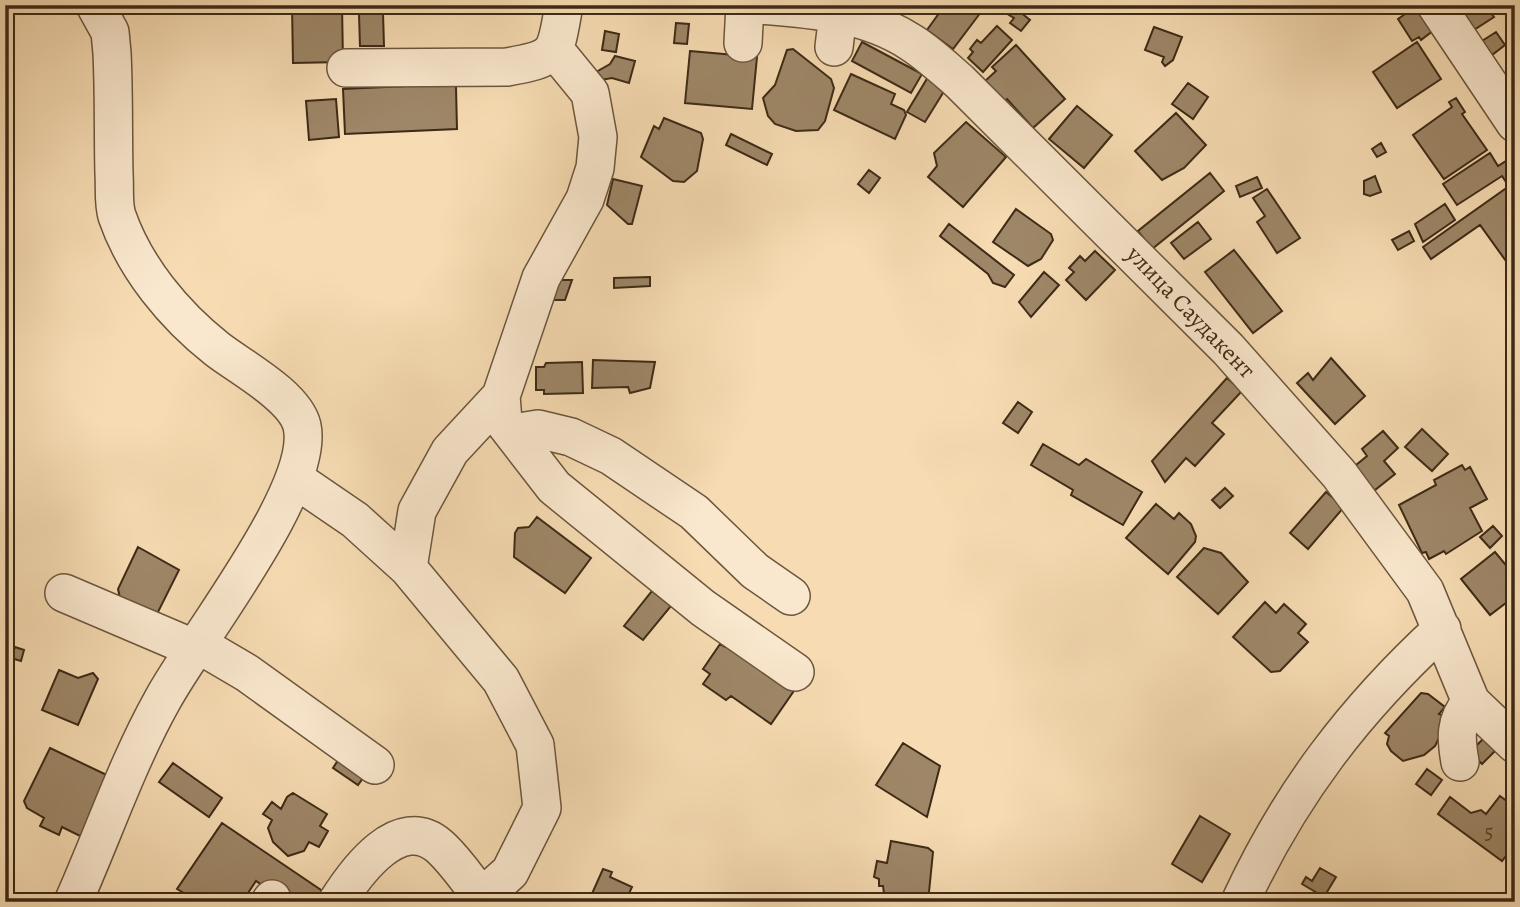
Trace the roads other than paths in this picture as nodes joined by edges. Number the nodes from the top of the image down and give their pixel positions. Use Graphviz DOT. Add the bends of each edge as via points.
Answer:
graph roads {
  1 [pos="95,5"];
  2 [pos="564,5"];
  3 [pos="745,5"];
  4 [pos="760,5"];
  5 [pos="1436,5"];
  6 [pos="743,43"];
  7 [pos="554,49"];
  8 [pos="345,68"];
  9 [pos="1515,123"];
  10 [pos="501,396"];
  11 [pos="513,433"];
  12 [pos="295,479"];
  13 [pos="408,568"];
  14 [pos="64,593"];
  15 [pos="791,596"];
  16 [pos="1442,629"];
  17 [pos="195,646"];
  18 [pos="795,672"];
  19 [pos="1471,702"];
  20 [pos="1515,744"];
  21 [pos="1460,762"];
  22 [pos="375,765"];
  23 [pos="483,900"];
  24 [pos="73,902"];
  25 [pos="337,902"];
  26 [pos="1240,902"];
  1 -- 12 [label="street" via="110,32 113,52 116,213 126,238 163,298 216,348 292,408 302,425 303,454"];
  2 -- 7 [label="street"];
  3 -- 6 [label="street"];
  4 -- 16 [label="street, улица Саудакент" via="836,30 865,21 911,42 959,81 1279,404 1339,474 1425,591"];
  5 -- 9 [label="street"];
  7 -- 8 [label="street" via="549,57 508,67"];
  7 -- 10 [label="street" via="590,93 598,137 595,168 585,199 541,278"];
  10 -- 11 [label="street" via="503,421"];
  10 -- 13 [label="street" via="450,452 417,511"];
  11 -- 15 [label="street" via="538,429 571,437 611,456 694,512 755,571"];
  11 -- 18 [label="street" via="554,487 703,608"];
  12 -- 13 [label="street" via="355,520"];
  12 -- 17 [label="street" via="265,538"];
  13 -- 23 [label="street" via="501,680 535,745 542,808 510,872"];
  14 -- 17 [label="street"];
  16 -- 19 [label="street, улица Саудакент"];
  16 -- 26 [label="street" via="1403,665 1301,789"];
  17 -- 22 [label="street" via="247,673"];
  17 -- 24 [label="street" via="162,700"];
  19 -- 20 [label="street, улица Саудакент"];
  19 -- 21 [label="street" via="1462,712 1456,734"];
  23 -- 25 [label="street" via="437,844 410,836 383,845"];
}
